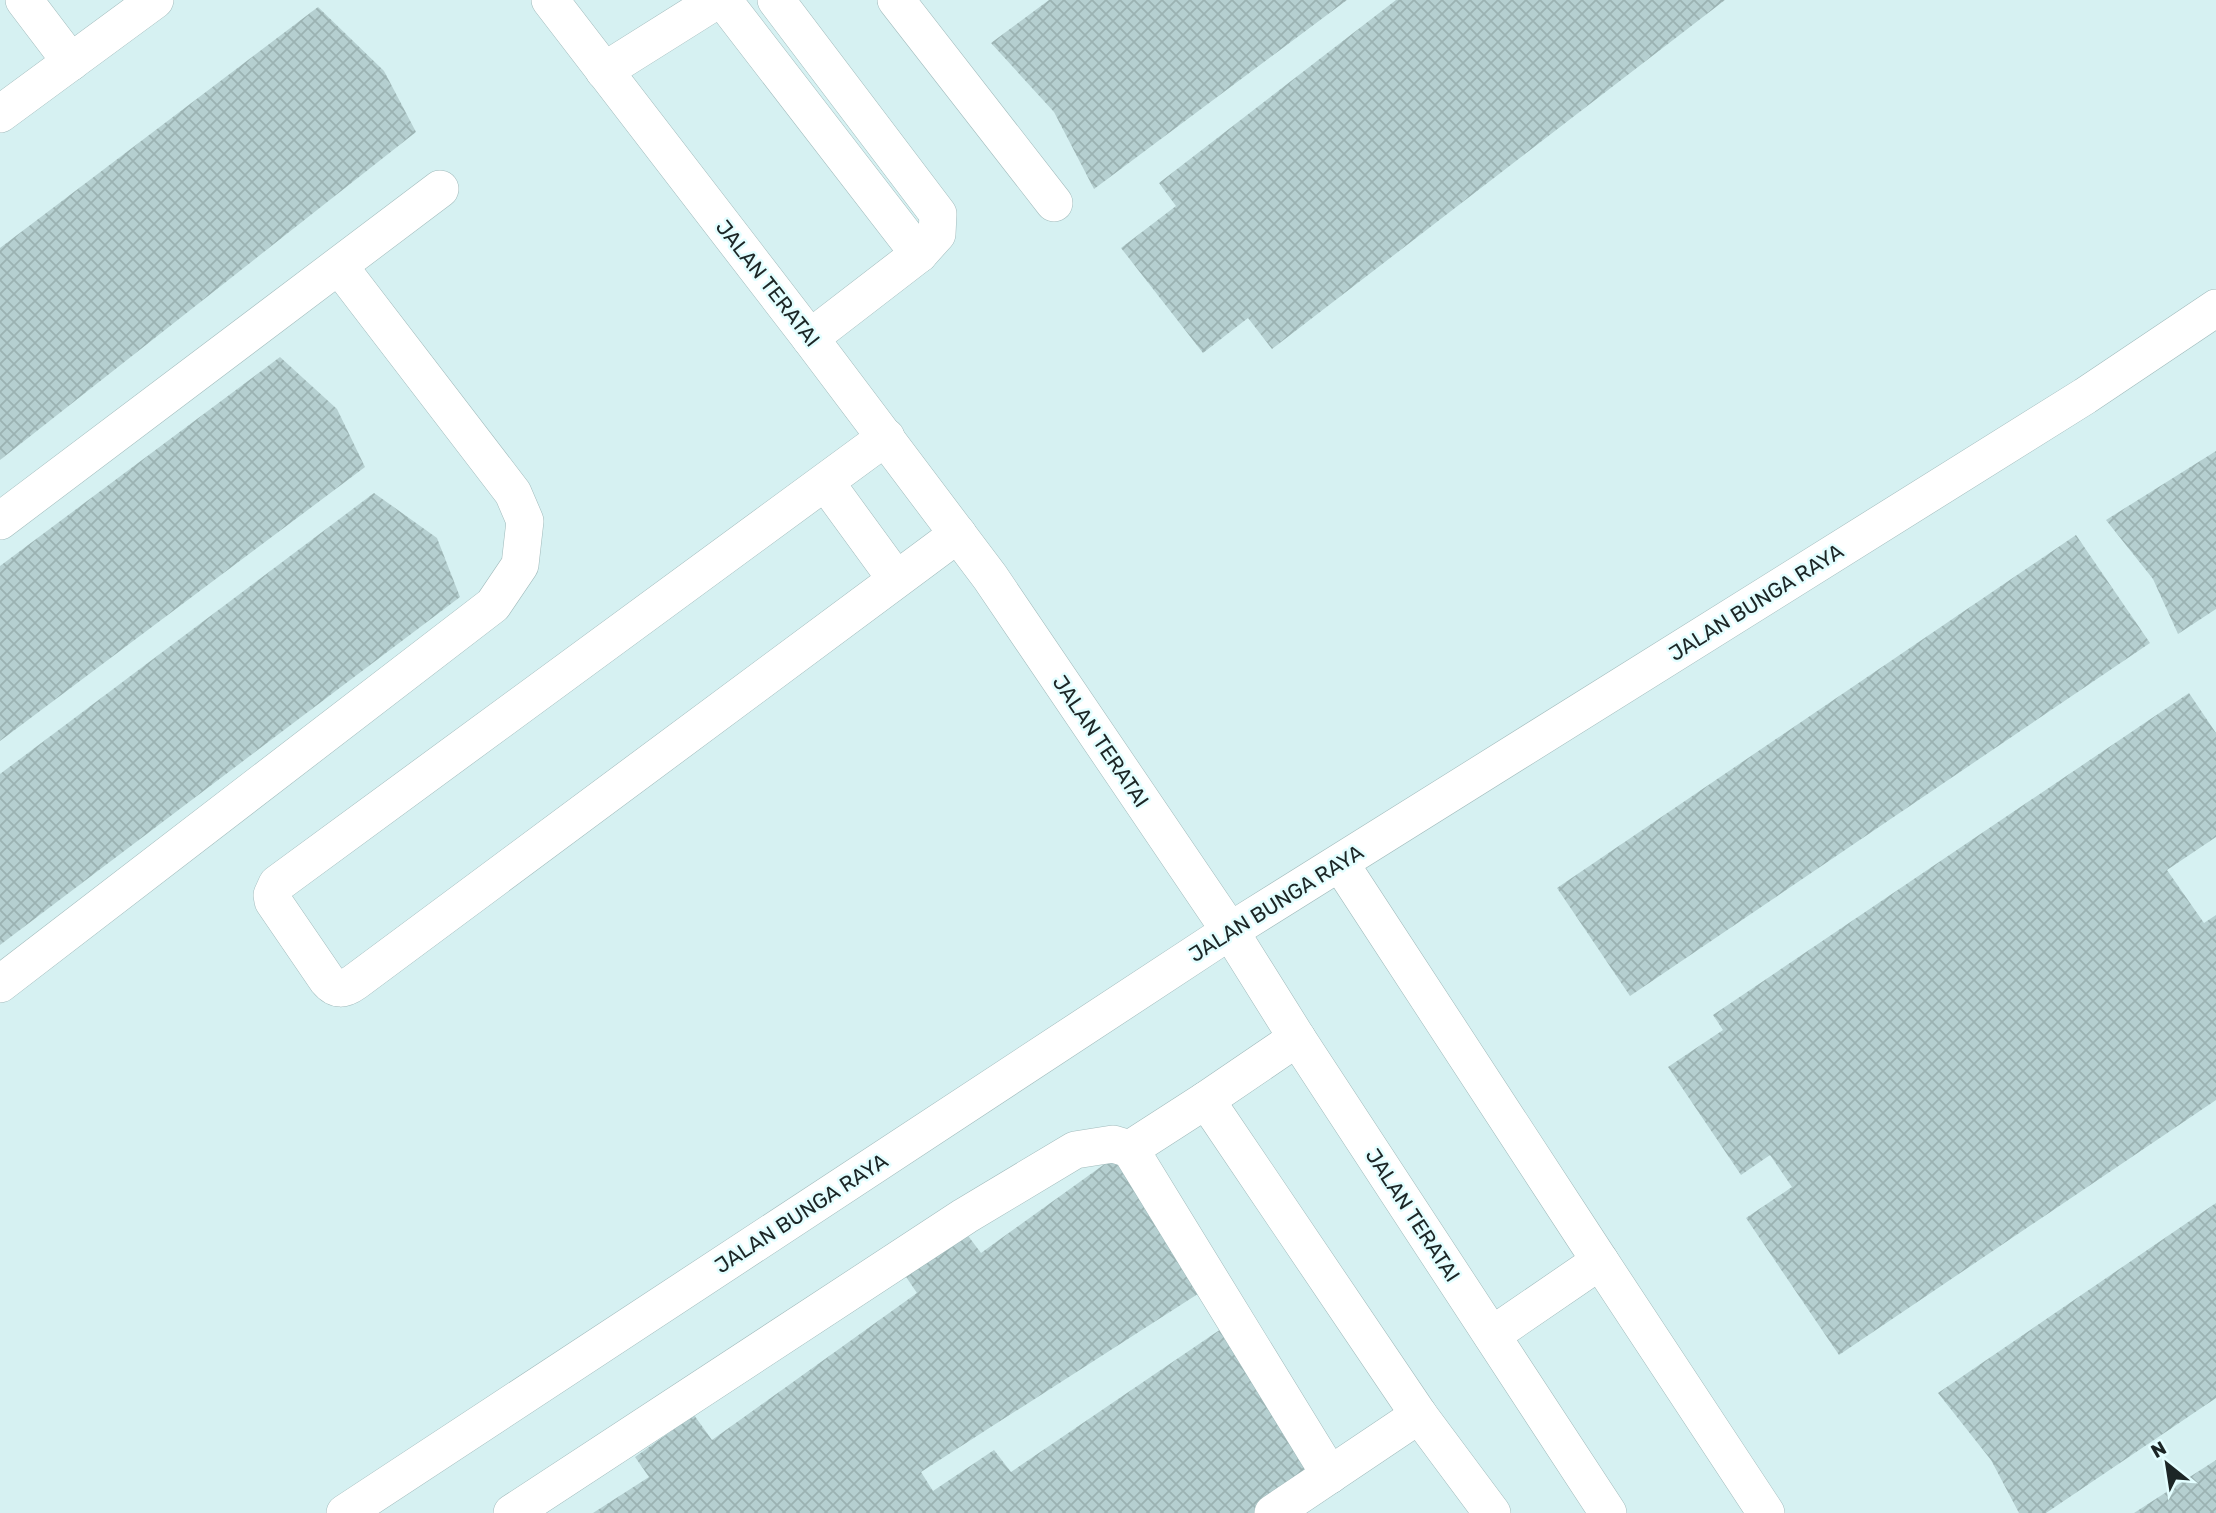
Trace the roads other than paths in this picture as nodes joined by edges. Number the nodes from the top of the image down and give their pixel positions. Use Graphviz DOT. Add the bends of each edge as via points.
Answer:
graph roads {
  1 [pos="24,0"];
  2 [pos="551,0"];
  3 [pos="717,0"];
  4 [pos="723,0"];
  5 [pos="776,0"];
  6 [pos="896,0"];
  7 [pos="145,3"];
  8 [pos="71,62"];
  9 [pos="604,71"];
  10 [pos="1,111"];
  11 [pos="440,189"];
  12 [pos="1054,203"];
  13 [pos="919,254"];
  14 [pos="339,266"];
  15 [pos="2216,308"];
  16 [pos="810,338"];
  17 [pos="886,437"];
  18 [pos="827,483"];
  19 [pos="0,521"];
  20 [pos="958,534"];
  21 [pos="896,579"];
  22 [pos="1340,863"];
  23 [pos="1230,931"];
  24 [pos="0,985"];
  25 [pos="1297,1038"];
  26 [pos="1206,1101"];
  27 [pos="1130,1149"];
  28 [pos="1600,1261"];
  29 [pos="1492,1335"];
  30 [pos="1419,1415"];
  31 [pos="1329,1475"];
  32 [pos="345,1513"];
  33 [pos="512,1513"];
  34 [pos="1273,1513"];
  35 [pos="1492,1513"];
  36 [pos="1608,1513"];
  37 [pos="1766,1513"];
  1 -- 8 [label="street"];
  2 -- 9 [label="street, JALAN TERATAI"];
  3 -- 9 [label="street"];
  4 -- 13 [label="street"];
  5 -- 13 [label="street" via="938,214 937,234"];
  6 -- 12 [label="street"];
  7 -- 8 [label="street"];
  8 -- 10 [label="street"];
  9 -- 16 [label="street, JALAN TERATAI"];
  11 -- 14 [label="street"];
  13 -- 16 [label="street"];
  14 -- 19 [label="street"];
  14 -- 24 [label="street" via="513,492 525,521 520,565 493,605"];
  15 -- 22 [label="street, JALAN BUNGA RAYA" via="2085,396"];
  16 -- 17 [label="street, JALAN TERATAI"];
  17 -- 18 [label="street"];
  17 -- 20 [label="street, JALAN TERATAI"];
  18 -- 21 [label="street"];
  18 -- 21 [label="street" via="277,884 273,901 327,980 338,989 347,988"];
  20 -- 21 [label="street"];
  20 -- 23 [label="street, JALAN TERATAI"];
  22 -- 23 [label="street, JALAN BUNGA RAYA"];
  22 -- 28 [label="street"];
  23 -- 25 [label="street, JALAN TERATAI"];
  23 -- 32 [label="street, JALAN BUNGA RAYA"];
  25 -- 26 [label="street"];
  25 -- 29 [label="street, JALAN TERATAI"];
  26 -- 27 [label="street"];
  26 -- 30 [label="street"];
  27 -- 31 [label="street"];
  27 -- 33 [label="street" via="1113,1144 1075,1150 965,1216"];
  28 -- 29 [label="street"];
  28 -- 37 [label="street"];
  29 -- 36 [label="street, JALAN TERATAI"];
  30 -- 31 [label="street"];
  30 -- 35 [label="street"];
  31 -- 34 [label="street"];
}
